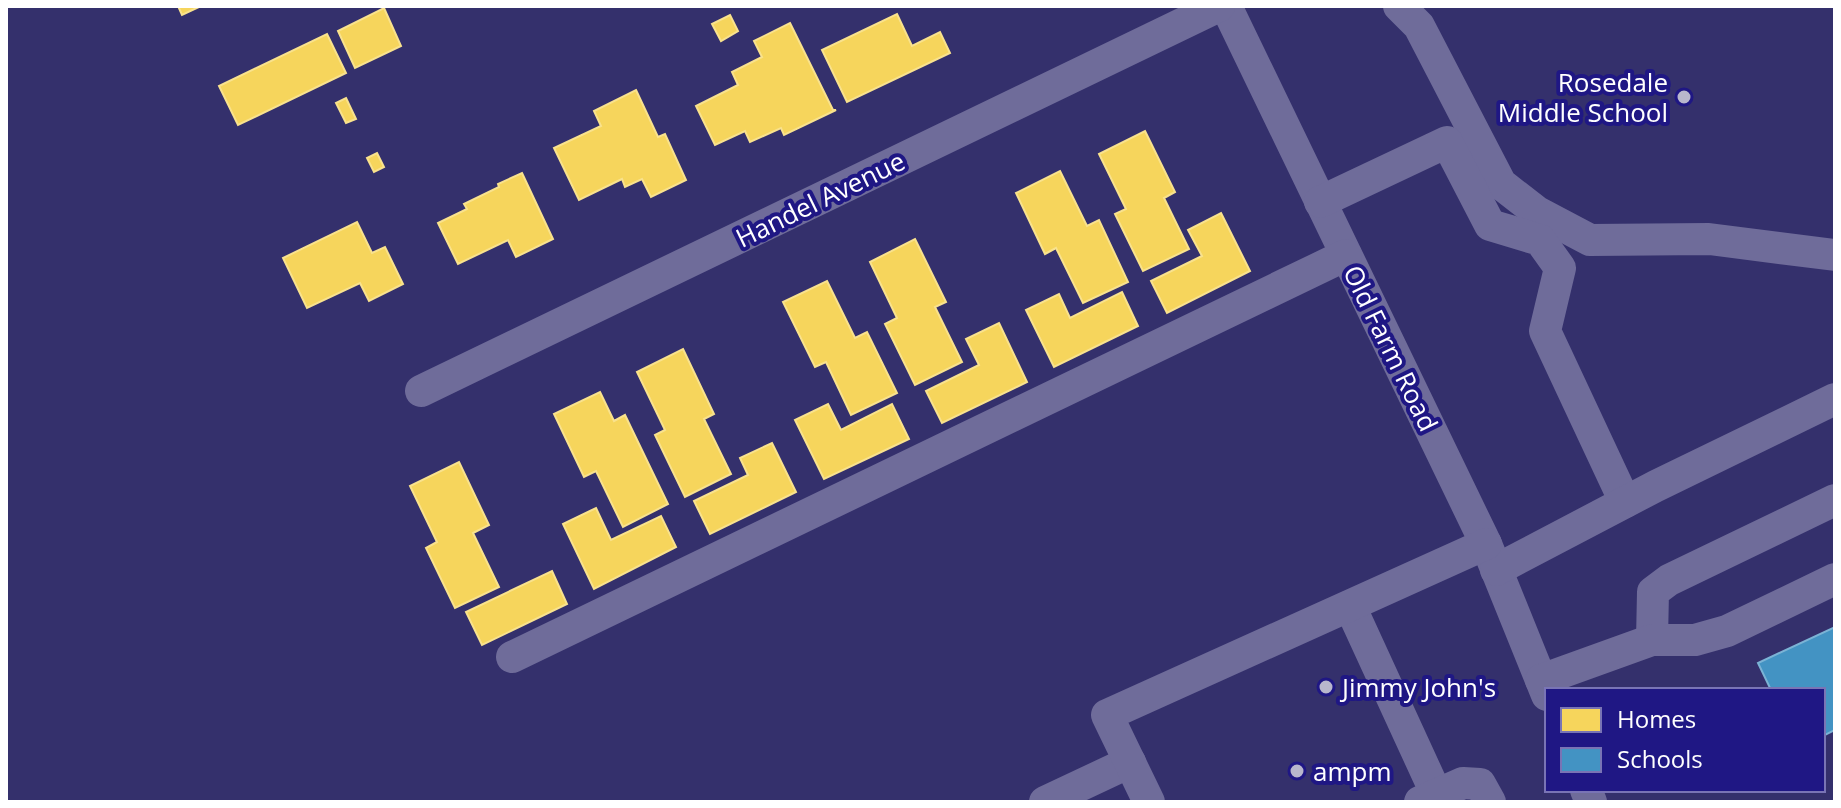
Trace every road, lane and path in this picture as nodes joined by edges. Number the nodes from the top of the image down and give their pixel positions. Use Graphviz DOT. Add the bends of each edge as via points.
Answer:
graph roads {
  1 [pos="1219,6"];
  2 [pos="1226,6"];
  3 [pos="1399,6"];
  4 [pos="1320,202"];
  5 [pos="1346,255"];
  6 [pos="1835,255"];
  7 [pos="421,391"];
  8 [pos="1835,399"];
  9 [pos="1835,500"];
  10 [pos="1625,502"];
  11 [pos="1491,557"];
  12 [pos="1835,579"];
  13 [pos="1350,606"];
  14 [pos="1652,640"];
  15 [pos="512,657"];
  16 [pos="1544,687"];
  17 [pos="1130,762"];
  18 [pos="1432,799"];
  19 [pos="1045,802"];
  20 [pos="1149,802"];
  21 [pos="1490,802"];
  1 -- 7 [label="street, Handel Avenue"];
  2 -- 4 [label="street, Old Farm Road"];
  3 -- 6 [label="street" via="1419,26 1501,184 1537,212 1590,240 1709,239"];
  4 -- 5 [label="street, Old Farm Road"];
  4 -- 10 [label="street" via="1447,142 1490,225 1540,240 1560,268 1545,331"];
  5 -- 11 [label="street, Old Farm Road"];
  5 -- 15 [label="street"];
  8 -- 10 [label="street"];
  9 -- 14 [label="street" via="1653,592"];
  10 -- 11 [label="street"];
  11 -- 13 [label="street"];
  11 -- 16 [label="street, Old Farm Road"];
  12 -- 14 [label="street" via="1727,631 1695,640"];
  13 -- 17 [label="street" via="1107,715"];
  13 -- 18 [label="street"];
  14 -- 16 [label="street"];
  17 -- 19 [label="street"];
  17 -- 20 [label="street"];
  18 -- 21 [label="street" via="1463,783 1480,784"];
}
